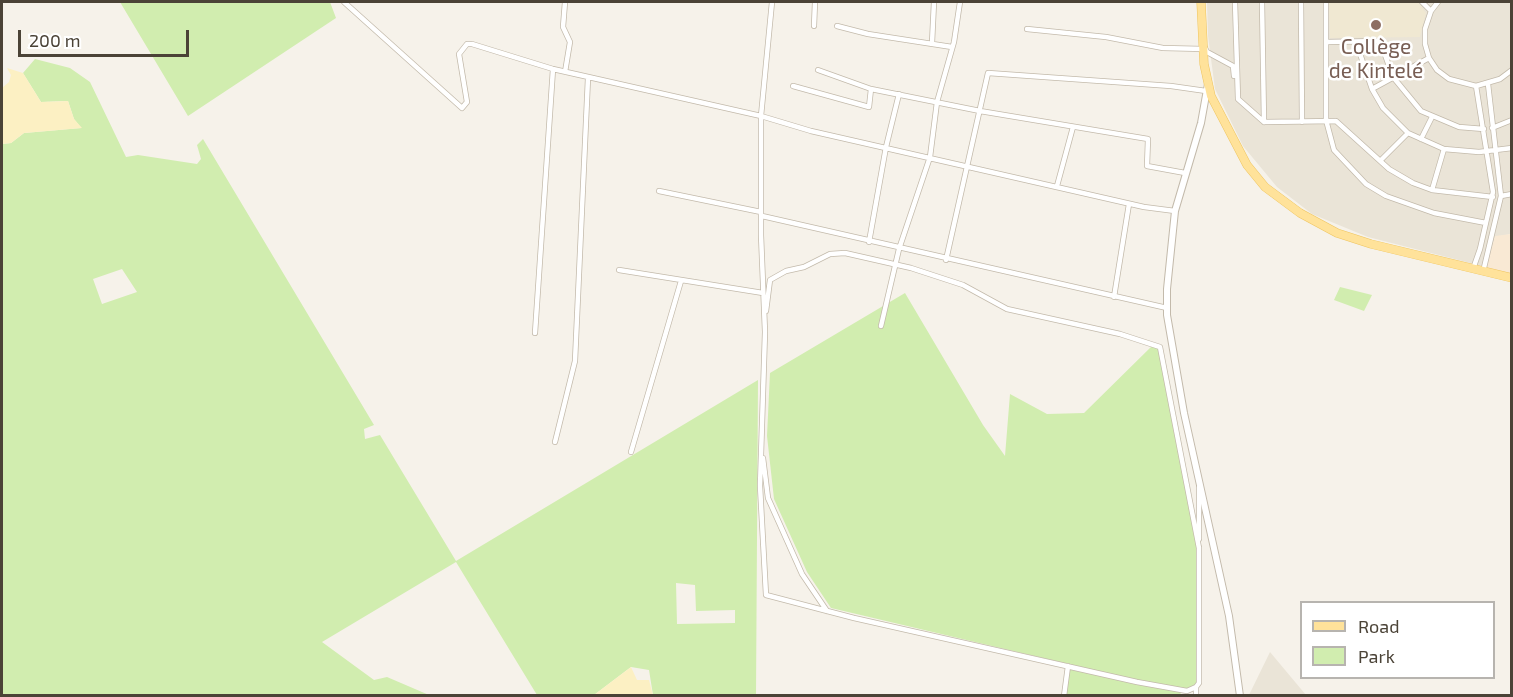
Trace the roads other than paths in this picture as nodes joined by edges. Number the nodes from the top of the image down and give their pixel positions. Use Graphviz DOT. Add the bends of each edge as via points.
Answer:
graph roads {
  1 [pos="344,2"];
  2 [pos="565,2"];
  3 [pos="772,2"];
  4 [pos="815,2"];
  5 [pos="934,2"];
  6 [pos="960,2"];
  7 [pos="1201,2"];
  8 [pos="1235,2"];
  9 [pos="1262,2"];
  10 [pos="1301,2"];
  11 [pos="1326,2"];
  12 [pos="1422,2"];
  13 [pos="1438,2"];
  14 [pos="1431,11"];
  15 [pos="814,26"];
  16 [pos="837,26"];
  17 [pos="1027,28"];
  18 [pos="1327,42"];
  19 [pos="1356,42"];
  20 [pos="932,43"];
  21 [pos="1203,46"];
  22 [pos="952,47"];
  23 [pos="1429,58"];
  24 [pos="553,69"];
  25 [pos="818,70"];
  26 [pos="1512,70"];
  27 [pos="565,72"];
  28 [pos="1393,77"];
  29 [pos="588,78"];
  30 [pos="1488,84"];
  31 [pos="793,86"];
  32 [pos="1476,86"];
  33 [pos="1207,88"];
  34 [pos="871,89"];
  35 [pos="1372,89"];
  36 [pos="899,94"];
  37 [pos="1237,94"];
  38 [pos="937,102"];
  39 [pos="980,111"];
  40 [pos="761,116"];
  41 [pos="1432,117"];
  42 [pos="1326,120"];
  43 [pos="1512,120"];
  44 [pos="1264,122"];
  45 [pos="1302,122"];
  46 [pos="1073,127"];
  47 [pos="1492,128"];
  48 [pos="1484,129"];
  49 [pos="1408,133"];
  50 [pos="1421,140"];
  51 [pos="885,147"];
  52 [pos="1512,148"];
  53 [pos="1444,149"];
  54 [pos="1496,151"];
  55 [pos="1487,152"];
  56 [pos="930,157"];
  57 [pos="1380,161"];
  58 [pos="968,166"];
  59 [pos="1185,173"];
  60 [pos="1057,186"];
  61 [pos="1432,190"];
  62 [pos="659,191"];
  63 [pos="1512,194"];
  64 [pos="1501,196"];
  65 [pos="1493,197"];
  66 [pos="1129,204"];
  67 [pos="1175,211"];
  68 [pos="761,214"];
  69 [pos="1486,223"];
  70 [pos="870,242"];
  71 [pos="899,249"];
  72 [pos="946,260"];
  73 [pos="897,266"];
  74 [pos="1473,269"];
  75 [pos="620,270"];
  76 [pos="1483,272"];
  77 [pos="1512,278"];
  78 [pos="681,281"];
  79 [pos="763,293"];
  80 [pos="1114,297"];
  81 [pos="1167,308"];
  82 [pos="765,324"];
  83 [pos="881,326"];
  84 [pos="535,333"];
  85 [pos="762,436"];
  86 [pos="555,442"];
  87 [pos="631,452"];
  88 [pos="1199,476"];
  89 [pos="1199,548"];
  90 [pos="827,611"];
  91 [pos="1068,666"];
  92 [pos="1196,687"];
  93 [pos="1064,696"];
  94 [pos="1196,696"];
  95 [pos="1240,696"];
  1 -- 24 [label="street" via="462,108 467,102 459,54 467,44 495,49"];
  2 -- 27 [label="street" via="563,27 570,42"];
  3 -- 40 [label="street"];
  4 -- 15 [label="street"];
  5 -- 20 [label="street"];
  6 -- 22 [label="street"];
  7 -- 21 [label="main road"];
  8 -- 37 [label="street"];
  9 -- 44 [label="street"];
  10 -- 45 [label="street"];
  11 -- 18 [label="street"];
  12 -- 14 [label="street"];
  13 -- 14 [label="street"];
  14 -- 23 [label="street" via="1425,29"];
  16 -- 20 [label="street"];
  17 -- 21 [label="street" via="1163,48"];
  18 -- 19 [label="street"];
  18 -- 42 [label="street"];
  19 -- 28 [label="street" via="1382,42"];
  19 -- 35 [label="street"];
  20 -- 22 [label="street"];
  21 -- 33 [label="main road"];
  21 -- 37 [label="street" via="1233,66"];
  22 -- 38 [label="street"];
  23 -- 28 [label="street"];
  23 -- 32 [label="street" via="1449,79"];
  24 -- 27 [label="street"];
  24 -- 84 [label="street"];
  25 -- 34 [label="street"];
  26 -- 30 [label="street"];
  27 -- 29 [label="street"];
  28 -- 35 [label="street"];
  28 -- 41 [label="street" via="1408,98"];
  29 -- 40 [label="street"];
  29 -- 86 [label="street" via="575,361"];
  30 -- 32 [label="street"];
  30 -- 47 [label="street"];
  31 -- 34 [label="street" via="870,108"];
  32 -- 48 [label="street"];
  33 -- 39 [label="street" via="988,73"];
  33 -- 59 [label="street"];
  33 -- 74 [label="main road" via="1247,165 1287,205 1337,233"];
  34 -- 36 [label="street"];
  35 -- 49 [label="street" via="1383,108"];
  36 -- 38 [label="street"];
  36 -- 51 [label="street"];
  37 -- 44 [label="street"];
  38 -- 39 [label="street"];
  38 -- 56 [label="street"];
  39 -- 46 [label="street"];
  39 -- 58 [label="street"];
  40 -- 51 [label="street"];
  40 -- 68 [label="street"];
  41 -- 48 [label="street" via="1459,127"];
  41 -- 50 [label="street"];
  42 -- 45 [label="street"];
  42 -- 57 [label="street" via="1340,123"];
  42 -- 69 [label="street" via="1334,150 1366,184 1414,207"];
  43 -- 47 [label="street"];
  44 -- 45 [label="street"];
  46 -- 59 [label="street" via="1148,139 1147,166"];
  46 -- 60 [label="street"];
  47 -- 54 [label="street"];
  48 -- 55 [label="street"];
  49 -- 50 [label="street"];
  49 -- 57 [label="street"];
  50 -- 53 [label="street"];
  51 -- 56 [label="street"];
  51 -- 70 [label="street"];
  52 -- 54 [label="street"];
  53 -- 55 [label="street"];
  53 -- 61 [label="street"];
  54 -- 55 [label="street"];
  54 -- 64 [label="street"];
  55 -- 65 [label="street"];
  56 -- 58 [label="street"];
  56 -- 71 [label="street"];
  57 -- 61 [label="street" via="1403,178"];
  58 -- 60 [label="street"];
  58 -- 72 [label="street"];
  59 -- 67 [label="street"];
  60 -- 66 [label="street"];
  61 -- 65 [label="street"];
  62 -- 68 [label="street"];
  63 -- 64 [label="street"];
  64 -- 76 [label="street"];
  65 -- 69 [label="street"];
  66 -- 67 [label="street"];
  66 -- 80 [label="street"];
  67 -- 81 [label="street"];
  68 -- 70 [label="street"];
  68 -- 79 [label="street"];
  69 -- 74 [label="street"];
  70 -- 71 [label="street"];
  71 -- 72 [label="street"];
  71 -- 73 [label="street"];
  72 -- 80 [label="street"];
  73 -- 82 [label="street" via="862,256 830,254 786,271 770,280"];
  73 -- 83 [label="street"];
  73 -- 89 [label="street" via="963,285 1007,309 1161,347"];
  74 -- 76 [label="main road"];
  75 -- 78 [label="street"];
  76 -- 77 [label="main road"];
  78 -- 79 [label="street"];
  78 -- 87 [label="street"];
  79 -- 82 [label="street"];
  80 -- 81 [label="street"];
  81 -- 88 [label="street" via="1173,356"];
  82 -- 85 [label="street"];
  85 -- 90 [label="street" via="768,498 802,574"];
  85 -- 90 [label="street" via="760,497 766,595"];
  88 -- 89 [label="street"];
  88 -- 95 [label="street" via="1229,616"];
  89 -- 92 [label="street"];
  90 -- 91 [label="street"];
  91 -- 92 [label="street" via="1182,690"];
  91 -- 93 [label="street"];
  92 -- 94 [label="street"];
}
